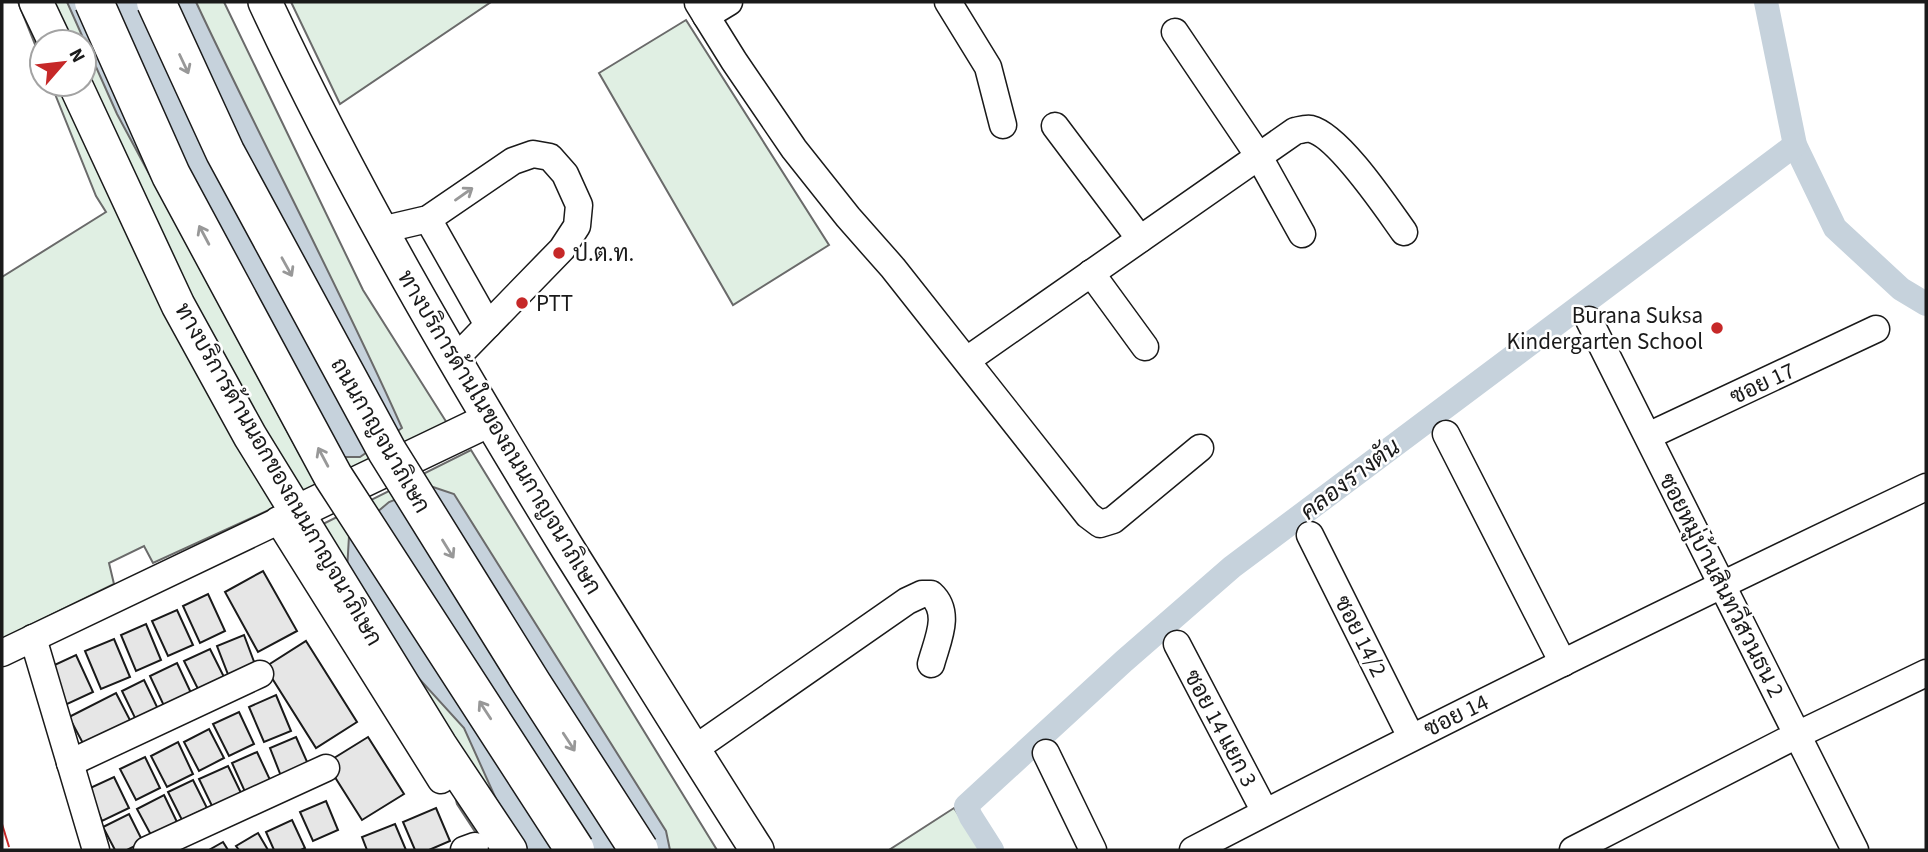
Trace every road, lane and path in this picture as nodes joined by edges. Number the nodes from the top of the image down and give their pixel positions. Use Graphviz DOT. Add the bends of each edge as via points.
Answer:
graph roads {
  1 [pos="36,2"];
  2 [pos="94,2"];
  3 [pos="156,2"];
  4 [pos="265,2"];
  5 [pos="729,2"];
  6 [pos="948,2"];
  7 [pos="701,9"];
  8 [pos="48,28"];
  9 [pos="1175,32"];
  10 [pos="82,98"];
  11 [pos="1003,125"];
  12 [pos="1055,126"];
  13 [pos="1258,155"];
  14 [pos="428,219"];
  15 [pos="381,230"];
  16 [pos="1404,232"];
  17 [pos="1302,234"];
  18 [pos="1140,239"];
  19 [pos="1091,273"];
  20 [pos="1589,320"];
  21 [pos="488,325"];
  22 [pos="1876,329"];
  23 [pos="1145,347"];
  24 [pos="454,360"];
  25 [pos="967,360"];
  26 [pos="489,420"];
  27 [pos="1446,433"];
  28 [pos="1648,436"];
  29 [pos="1200,448"];
  30 [pos="1926,487"];
  31 [pos="288,516"];
  32 [pos="1310,535"];
  33 [pos="1722,584"];
  34 [pos="33,638"];
  35 [pos="1177,644"];
  36 [pos="2,653"];
  37 [pos="1563,663"];
  38 [pos="931,664"];
  39 [pos="1926,673"];
  40 [pos="260,674"];
  41 [pos="1797,736"];
  42 [pos="1411,737"];
  43 [pos="693,750"];
  44 [pos="1046,753"];
  45 [pos="70,763"];
  46 [pos="326,768"];
  47 [pos="441,780"];
  48 [pos="1265,812"];
  49 [pos="96,850"];
  50 [pos="146,850"];
  51 [pos="510,850"];
  52 [pos="575,850"];
  53 [pos="639,850"];
  54 [pos="757,850"];
  55 [pos="1093,850"];
  56 [pos="1193,850"];
  57 [pos="1573,850"];
  58 [pos="1855,850"];
  1 -- 8 [label="main road"];
  52 -- 2 [label="highway, one-way, bridge" via="333,476 171,175"];
  3 -- 53 [label="highway, ถนนกาญจนาภิเษก, one-way, bridge" via="225,152 387,451"];
  4 -- 15 [label="main road, ทางบริการด้านในของถนนกาญจนาภิเษก" via="304,88"];
  5 -- 7 [label="street"];
  6 -- 11 [label="street" via="988,67"];
  7 -- 25 [label="street" via="794,149"];
  9 -- 13 [label="street"];
  10 -- 31 [label="main road, ทางบริการด้านนอกของถนนกาญจนาภิเษก" via="178,305"];
  12 -- 18 [label="street"];
  13 -- 16 [label="street" via="1295,131 1308,128 1321,133 1339,149"];
  13 -- 17 [label="street"];
  13 -- 18 [label="street"];
  14 -- 15 [label="street"];
  14 -- 21 [label="street"];
  14 -- 21 [label="street, one-way" via="513,161 533,154 550,157 565,174 579,205 577,226 562,249"];
  15 -- 24 [label="main road, ทางบริการด้านในของถนนกาญจนาภิเษก"];
  18 -- 19 [label="street"];
  19 -- 23 [label="street"];
  19 -- 25 [label="street"];
  20 -- 28 [label="street, ซอยหมู่บ้านสินทวีสวนธน 2"];
  21 -- 24 [label="street"];
  22 -- 28 [label="street, ซอย 17"];
  24 -- 26 [label="main road, ทางบริการด้านในของถนนกาญจนาภิเษก"];
  25 -- 29 [label="street" via="1088,514 1101,524 1113,520"];
  26 -- 31 [label="main road"];
  26 -- 43 [label="main road, ทางบริการด้านในของถนนกาญจนาภิเษก"];
  27 -- 37 [label="street"];
  28 -- 33 [label="street, ซอยหมู่บ้านสินทวีสวนธน 2"];
  30 -- 33 [label="street, ซอย 14"];
  31 -- 34 [label="street"];
  31 -- 47 [label="street"];
  31 -- 51 [label="main road, ทางบริการด้านนอกของถนนกาญจนาภิเษก"];
  32 -- 42 [label="street, ซอย 14/2"];
  33 -- 37 [label="street, ซอย 14"];
  33 -- 41 [label="street, ซอยหมู่บ้านสินทวีสวนธน 2"];
  34 -- 36 [label="street"];
  34 -- 45 [label="street"];
  35 -- 48 [label="street, ซอย 14 แยก 3"];
  37 -- 42 [label="street, ซอย 14"];
  38 -- 43 [label="street" via="942,609 931,594 922,594"];
  39 -- 41 [label="street"];
  40 -- 45 [label="street"];
  41 -- 57 [label="street"];
  41 -- 58 [label="street, ซอยหมู่บ้านสินทวีสวนธน 2"];
  42 -- 48 [label="street, ซอย 14"];
  43 -- 54 [label="main road, ทางบริการด้านในของถนนกาญจนาภิเษก"];
  44 -- 55 [label="street"];
  45 -- 49 [label="street"];
  46 -- 50 [label="street"];
  48 -- 56 [label="street, ซอย 14"];
}
